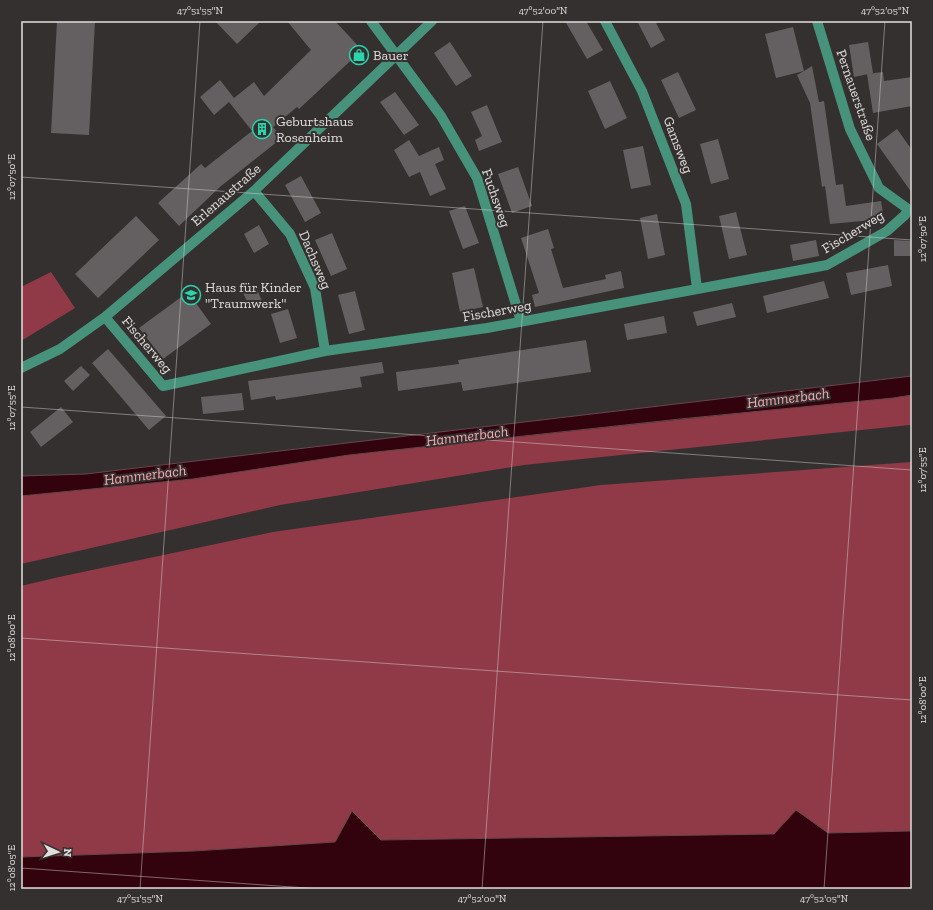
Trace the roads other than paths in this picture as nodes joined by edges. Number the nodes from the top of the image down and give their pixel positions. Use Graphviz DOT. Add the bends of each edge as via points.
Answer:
graph roads {
  1 [pos="371,21"];
  2 [pos="432,21"];
  3 [pos="605,21"];
  4 [pos="816,21"];
  5 [pos="397,55"];
  6 [pos="254,191"];
  7 [pos="910,209"];
  8 [pos="697,288"];
  9 [pos="105,317"];
  10 [pos="520,321"];
  11 [pos="325,351"];
  12 [pos="21,368"];
  1 -- 5 [label="street, Fuchsweg"];
  2 -- 5 [label="street, Erlenaustraße"];
  3 -- 8 [label="street, Gamsweg" via="642,91 686,204"];
  4 -- 7 [label="street, Pernauerstraße" via="850,129 879,188"];
  5 -- 6 [label="street, Erlenaustraße"];
  5 -- 10 [label="street, Fuchsweg" via="442,116 477,178"];
  6 -- 9 [label="street, Erlenaustraße"];
  6 -- 11 [label="street, Dachsweg" via="290,234 315,288"];
  7 -- 8 [label="street, Fischerweg" via="887,231 827,265"];
  8 -- 10 [label="street, Fischerweg"];
  9 -- 11 [label="street, Fischerweg" via="163,386"];
  9 -- 12 [label="street, Erlenaustraße" via="60,349"];
  10 -- 11 [label="street, Fischerweg" via="488,328"];
}
